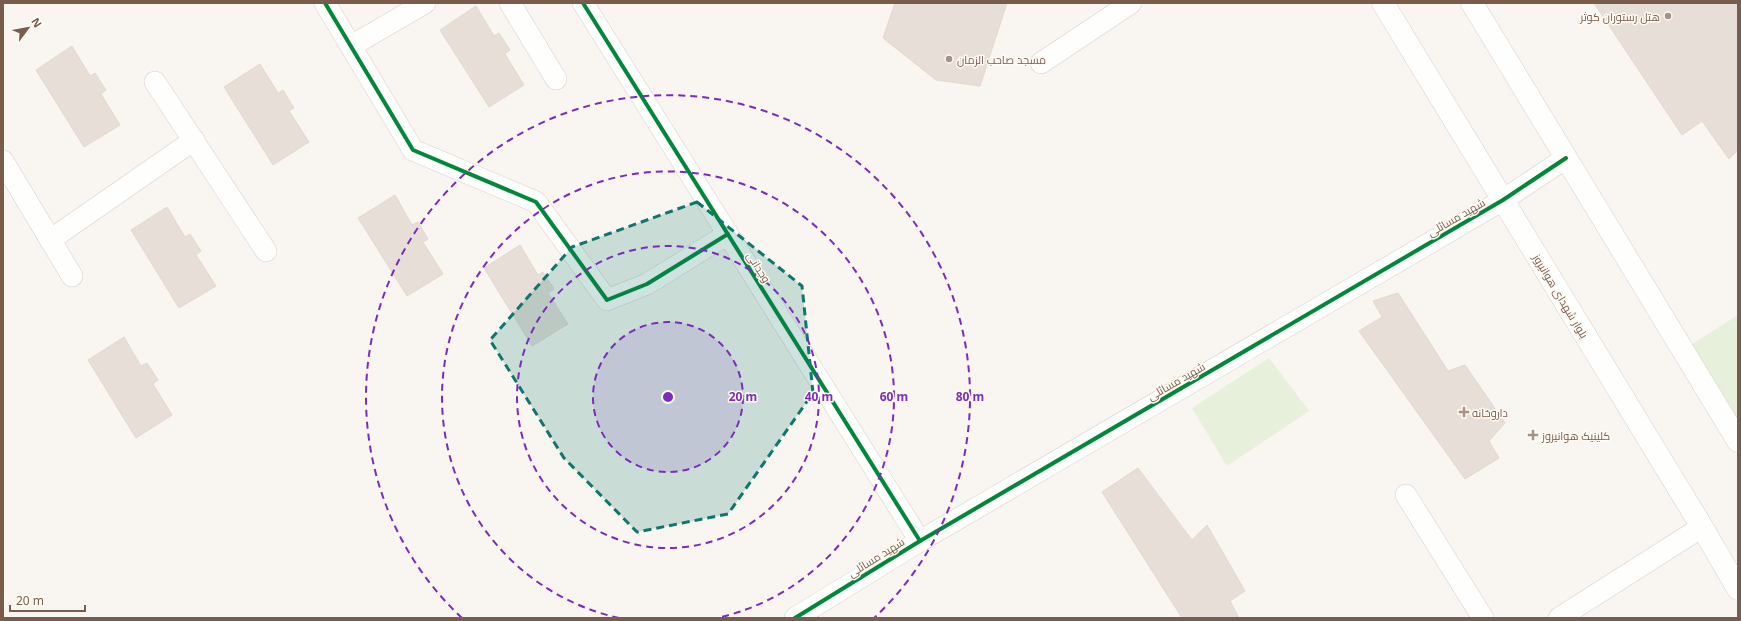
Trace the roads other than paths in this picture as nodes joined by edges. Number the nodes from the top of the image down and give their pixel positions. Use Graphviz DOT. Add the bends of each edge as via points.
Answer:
graph roads {
  1 [pos="325,3"];
  2 [pos="425,3"];
  3 [pos="510,3"];
  4 [pos="583,3"];
  5 [pos="1131,3"];
  6 [pos="1383,3"];
  7 [pos="1472,3"];
  8 [pos="1106,10"];
  9 [pos="351,46"];
  10 [pos="1041,63"];
  11 [pos="556,79"];
  12 [pos="155,82"];
  13 [pos="194,140"];
  14 [pos="1566,158"];
  15 [pos="3,161"];
  16 [pos="1503,200"];
  17 [pos="728,234"];
  18 [pos="50,240"];
  19 [pos="266,251"];
  20 [pos="72,276"];
  21 [pos="1738,441"];
  22 [pos="1406,495"];
  23 [pos="1702,527"];
  24 [pos="920,541"];
  25 [pos="1738,589"];
  26 [pos="795,618"];
  27 [pos="1483,618"];
  28 [pos="1559,618"];
  1 -- 9 [label="street"];
  2 -- 9 [label="street"];
  3 -- 11 [label="street"];
  4 -- 17 [label="street, وجدانی"];
  5 -- 8 [label="street"];
  6 -- 16 [label="main road, بلوار شهدای هوانیروز"];
  7 -- 14 [label="main road"];
  8 -- 10 [label="street"];
  9 -- 17 [label="street" via="413,150 536,202 607,300 647,284"];
  12 -- 13 [label="street"];
  13 -- 18 [label="street"];
  13 -- 19 [label="street"];
  14 -- 16 [label="street, شهید مسائلی"];
  14 -- 21 [label="main road"];
  15 -- 18 [label="street"];
  16 -- 23 [label="main road, بلوار شهدای هوانیروز"];
  16 -- 24 [label="street, شهید مسائلی"];
  17 -- 24 [label="street, وجدانی"];
  18 -- 20 [label="street"];
  22 -- 27 [label="street"];
  23 -- 25 [label="main road, بلوار شهدای هوانیروز"];
  23 -- 28 [label="street"];
  24 -- 26 [label="street, شهید مسائلی"];
}
